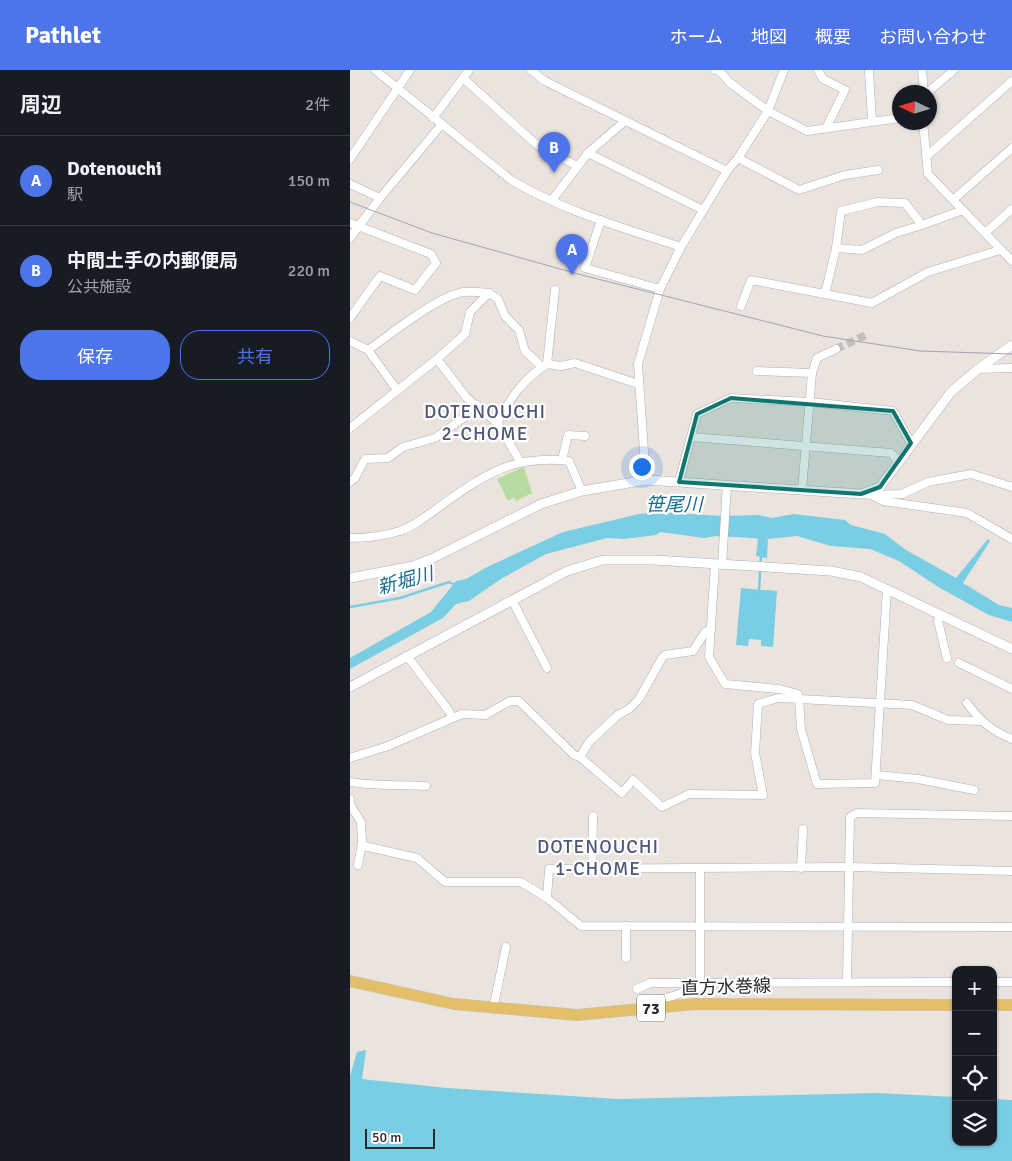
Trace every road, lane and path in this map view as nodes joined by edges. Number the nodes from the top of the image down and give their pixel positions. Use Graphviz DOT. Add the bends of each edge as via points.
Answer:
graph roads {
  1 [pos="375,70"];
  2 [pos="410,70"];
  3 [pos="469,70"];
  4 [pos="530,70"];
  5 [pos="715,70"];
  6 [pos="730,70"];
  7 [pos="784,70"];
  8 [pos="818,70"];
  9 [pos="869,70"];
  10 [pos="922,70"];
  11 [pos="954,70"];
  12 [pos="463,78"];
  13 [pos="726,78"];
  14 [pos="1012,81"];
  15 [pos="923,85"];
  16 [pos="936,85"];
  17 [pos="399,90"];
  18 [pos="768,111"];
  19 [pos="433,118"];
  20 [pos="892,119"];
  21 [pos="625,121"];
  22 [pos="872,121"];
  23 [pos="442,124"];
  24 [pos="826,128"];
  25 [pos="924,130"];
  26 [pos="1012,148"];
  27 [pos="588,153"];
  28 [pos="927,156"];
  29 [pos="738,158"];
  30 [pos="350,159"];
  31 [pos="578,166"];
  32 [pos="878,170"];
  33 [pos="727,171"];
  34 [pos="350,184"];
  35 [pos="380,198"];
  36 [pos="954,199"];
  37 [pos="552,200"];
  38 [pos="1012,209"];
  39 [pos="703,210"];
  40 [pos="963,210"];
  41 [pos="601,220"];
  42 [pos="350,223"];
  43 [pos="922,225"];
  44 [pos="360,227"];
  45 [pos="985,233"];
  46 [pos="350,238"];
  47 [pos="681,248"];
  48 [pos="836,248"];
  49 [pos="1000,250"];
  50 [pos="1012,261"];
  51 [pos="660,289"];
  52 [pos="555,290"];
  53 [pos="489,293"];
  54 [pos="825,294"];
  55 [pos="741,306"];
  56 [pos="350,318"];
  57 [pos="350,341"];
  58 [pos="1012,345"];
  59 [pos="836,349"];
  60 [pos="368,350"];
  61 [pos="437,359"];
  62 [pos="544,365"];
  63 [pos="978,368"];
  64 [pos="1012,368"];
  65 [pos="757,371"];
  66 [pos="812,374"];
  67 [pos="638,384"];
  68 [pos="397,390"];
  69 [pos="810,402"];
  70 [pos="477,405"];
  71 [pos="497,423"];
  72 [pos="350,428"];
  73 [pos="585,436"];
  74 [pos="690,438"];
  75 [pos="911,443"];
  76 [pos="806,447"];
  77 [pos="562,460"];
  78 [pos="520,461"];
  79 [pos="898,462"];
  80 [pos="646,480"];
  81 [pos="350,482"];
  82 [pos="679,482"];
  83 [pos="1012,487"];
  84 [pos="728,488"];
  85 [pos="802,490"];
  86 [pos="582,491"];
  87 [pos="861,494"];
  88 [pos="871,495"];
  89 [pos="350,538"];
  90 [pos="1012,539"];
  91 [pos="719,564"];
  92 [pos="350,578"];
  93 [pos="887,589"];
  94 [pos="512,600"];
  95 [pos="940,614"];
  96 [pos="711,629"];
  97 [pos="1012,649"];
  98 [pos="407,656"];
  99 [pos="948,658"];
  100 [pos="959,663"];
  101 [pos="547,668"];
  102 [pos="350,687"];
  103 [pos="1012,689"];
  104 [pos="799,699"];
  105 [pos="967,703"];
  106 [pos="878,704"];
  107 [pos="452,718"];
  108 [pos="981,722"];
  109 [pos="1012,739"];
  110 [pos="580,756"];
  111 [pos="350,758"];
  112 [pos="877,774"];
  113 [pos="350,782"];
  114 [pos="426,786"];
  115 [pos="974,790"];
  116 [pos="350,800"];
  117 [pos="593,816"];
  118 [pos="1012,816"];
  119 [pos="803,829"];
  120 [pos="362,843"];
  121 [pos="358,865"];
  122 [pos="801,868"];
  123 [pos="851,868"];
  124 [pos="592,870"];
  125 [pos="700,870"];
  126 [pos="1012,871"];
  127 [pos="548,898"];
  128 [pos="626,926"];
  129 [pos="700,926"];
  130 [pos="848,926"];
  131 [pos="1012,927"];
  132 [pos="506,947"];
  133 [pos="626,958"];
  134 [pos="350,981"];
  135 [pos="847,981"];
  136 [pos="700,982"];
  137 [pos="952,982"];
  138 [pos="997,982"];
  139 [pos="1012,982"];
  140 [pos="637,988"];
  141 [pos="952,1005"];
  142 [pos="997,1005"];
  143 [pos="1012,1005"];
  144 [pos="493,1009"];
  145 [pos="627,1011"];
  1 -- 17 [label="street"];
  2 -- 17 [label="street"];
  3 -- 12 [label="street"];
  4 -- 21 [label="street" via="545,81"];
  5 -- 13 [label="street"];
  6 -- 13 [label="street"];
  7 -- 18 [label="street"];
  8 -- 24 [label="street" via="823,79 845,90"];
  9 -- 22 [label="street"];
  10 -- 15 [label="street"];
  11 -- 16 [label="street"];
  12 -- 19 [label="street"];
  12 -- 31 [label="street" via="537,145"];
  13 -- 18 [label="street"];
  14 -- 28 [label="street"];
  17 -- 19 [label="street"];
  17 -- 30 [label="street"];
  18 -- 24 [label="street" via="807,131"];
  18 -- 29 [label="street"];
  19 -- 23 [label="street"];
  20 -- 22 [label="street"];
  21 -- 27 [label="street"];
  21 -- 33 [label="street"];
  22 -- 24 [label="street"];
  23 -- 35 [label="street"];
  23 -- 37 [label="street" via="510,180"];
  25 -- 28 [label="street"];
  26 -- 36 [label="street"];
  27 -- 31 [label="street"];
  27 -- 39 [label="street"];
  28 -- 36 [label="street" via="928,174"];
  29 -- 32 [label="street" via="799,190 845,175"];
  29 -- 33 [label="street"];
  31 -- 37 [label="street"];
  33 -- 39 [label="street"];
  34 -- 35 [label="street"];
  35 -- 44 [label="street"];
  36 -- 40 [label="street"];
  37 -- 41 [label="street"];
  38 -- 45 [label="street"];
  39 -- 47 [label="street"];
  40 -- 43 [label="street"];
  40 -- 45 [label="street"];
  41 -- 47 [label="street"];
  41 -- 51 [label="street" via="585,268"];
  42 -- 44 [label="street"];
  43 -- 48 [label="street" via="896,233 862,250"];
  43 -- 48 [label="street" via="905,203 878,202 841,211"];
  44 -- 46 [label="street"];
  44 -- 56 [label="street" via="432,254 436,263 415,290 380,276"];
  45 -- 49 [label="street"];
  47 -- 51 [label="street"];
  48 -- 54 [label="street"];
  49 -- 50 [label="street"];
  49 -- 54 [label="street" via="928,272 872,303"];
  51 -- 67 [label="street" via="638,364"];
  52 -- 62 [label="street"];
  53 -- 60 [label="street" via="461,292 441,300"];
  53 -- 61 [label="street" via="470,312 465,334"];
  53 -- 62 [label="street" via="498,299 505,316 519,330 525,351"];
  54 -- 55 [label="street" via="751,280"];
  57 -- 60 [label="street"];
  58 -- 63 [label="street"];
  59 -- 66 [label="street" via="817,358"];
  60 -- 68 [label="street"];
  61 -- 68 [label="street"];
  61 -- 70 [label="street" via="466,397"];
  62 -- 67 [label="street" via="575,363"];
  62 -- 71 [label="street" via="514,393"];
  63 -- 64 [label="street"];
  63 -- 75 [label="street" via="951,392"];
  65 -- 66 [label="street"];
  66 -- 69 [label="street"];
  67 -- 80 [label="street"];
  68 -- 72 [label="street"];
  69 -- 74 [label="street" via="731,398 696,414"];
  69 -- 75 [label="street" via="893,411"];
  69 -- 76 [label="street"];
  70 -- 71 [label="street"];
  70 -- 81 [label="street" via="435,438 404,448 388,458 365,459"];
  71 -- 78 [label="street"];
  73 -- 77 [label="street" via="568,435"];
  74 -- 76 [label="street"];
  74 -- 82 [label="street"];
  75 -- 79 [label="street"];
  76 -- 79 [label="street" via="891,453"];
  76 -- 85 [label="street"];
  77 -- 78 [label="street"];
  77 -- 86 [label="street" via="569,461"];
  78 -- 89 [label="street" via="483,477 400,531"];
  79 -- 87 [label="street" via="880,487"];
  80 -- 82 [label="street"];
  80 -- 86 [label="street"];
  82 -- 84 [label="street"];
  83 -- 88 [label="street" via="971,474 928,482 902,494"];
  84 -- 85 [label="street"];
  84 -- 91 [label="street" via="723,553"];
  85 -- 87 [label="street"];
  86 -- 92 [label="street" via="542,504 413,566"];
  87 -- 88 [label="street"];
  88 -- 90 [label="street" via="884,501 967,513"];
  91 -- 93 [label="street" via="831,571 861,577"];
  91 -- 94 [label="street" via="603,560 567,572"];
  91 -- 96 [label="street"];
  93 -- 95 [label="street"];
  93 -- 106 [label="street"];
  94 -- 98 [label="street"];
  94 -- 101 [label="street"];
  95 -- 97 [label="street"];
  95 -- 99 [label="street" via="938,621"];
  96 -- 104 [label="street" via="709,657 725,684 779,689 798,694"];
  96 -- 110 [label="street" via="705,632 693,651 665,655 639,699 589,742"];
  98 -- 102 [label="street"];
  98 -- 107 [label="street"];
  100 -- 103 [label="street"];
  104 -- 106 [label="street"];
  104 -- 110 [label="street" via="778,698 758,704 755,753 763,795 689,794 662,807 633,780 622,793"];
  104 -- 112 [label="street" via="801,729 817,784 875,783"];
  105 -- 108 [label="street"];
  106 -- 108 [label="street" via="912,705 948,720"];
  106 -- 112 [label="street"];
  107 -- 110 [label="street" via="462,714 484,715 510,701 518,701 574,755"];
  107 -- 111 [label="street" via="388,746"];
  108 -- 109 [label="street"];
  112 -- 115 [label="street" via="918,778"];
  113 -- 114 [label="street"];
  116 -- 120 [label="street" via="361,822"];
  117 -- 124 [label="street"];
  118 -- 123 [label="street" via="857,813 850,817"];
  119 -- 122 [label="street"];
  120 -- 121 [label="street"];
  120 -- 127 [label="street" via="392,854 417,858 445,882 516,880"];
  122 -- 123 [label="street"];
  122 -- 125 [label="street"];
  123 -- 126 [label="street"];
  123 -- 130 [label="street"];
  124 -- 125 [label="street"];
  124 -- 127 [label="street" via="549,869"];
  125 -- 129 [label="street"];
  127 -- 128 [label="street" via="581,926"];
  128 -- 129 [label="street"];
  128 -- 133 [label="street"];
  129 -- 130 [label="street"];
  129 -- 136 [label="street"];
  130 -- 131 [label="street"];
  130 -- 135 [label="street"];
  132 -- 144 [label="street"];
  134 -- 144 [label="main road, 直方水巻線 / 73" via="454,1004"];
  135 -- 136 [label="street"];
  135 -- 137 [label="street"];
  136 -- 140 [label="street" via="650,982"];
  136 -- 145 [label="street" via="700,987"];
  138 -- 139 [label="street"];
  141 -- 145 [label="main road, 直方水巻線 / 73" via="695,1004"];
  142 -- 143 [label="main road"];
  144 -- 145 [label="main road, 直方水巻線 / 73" via="577,1015"];
}
